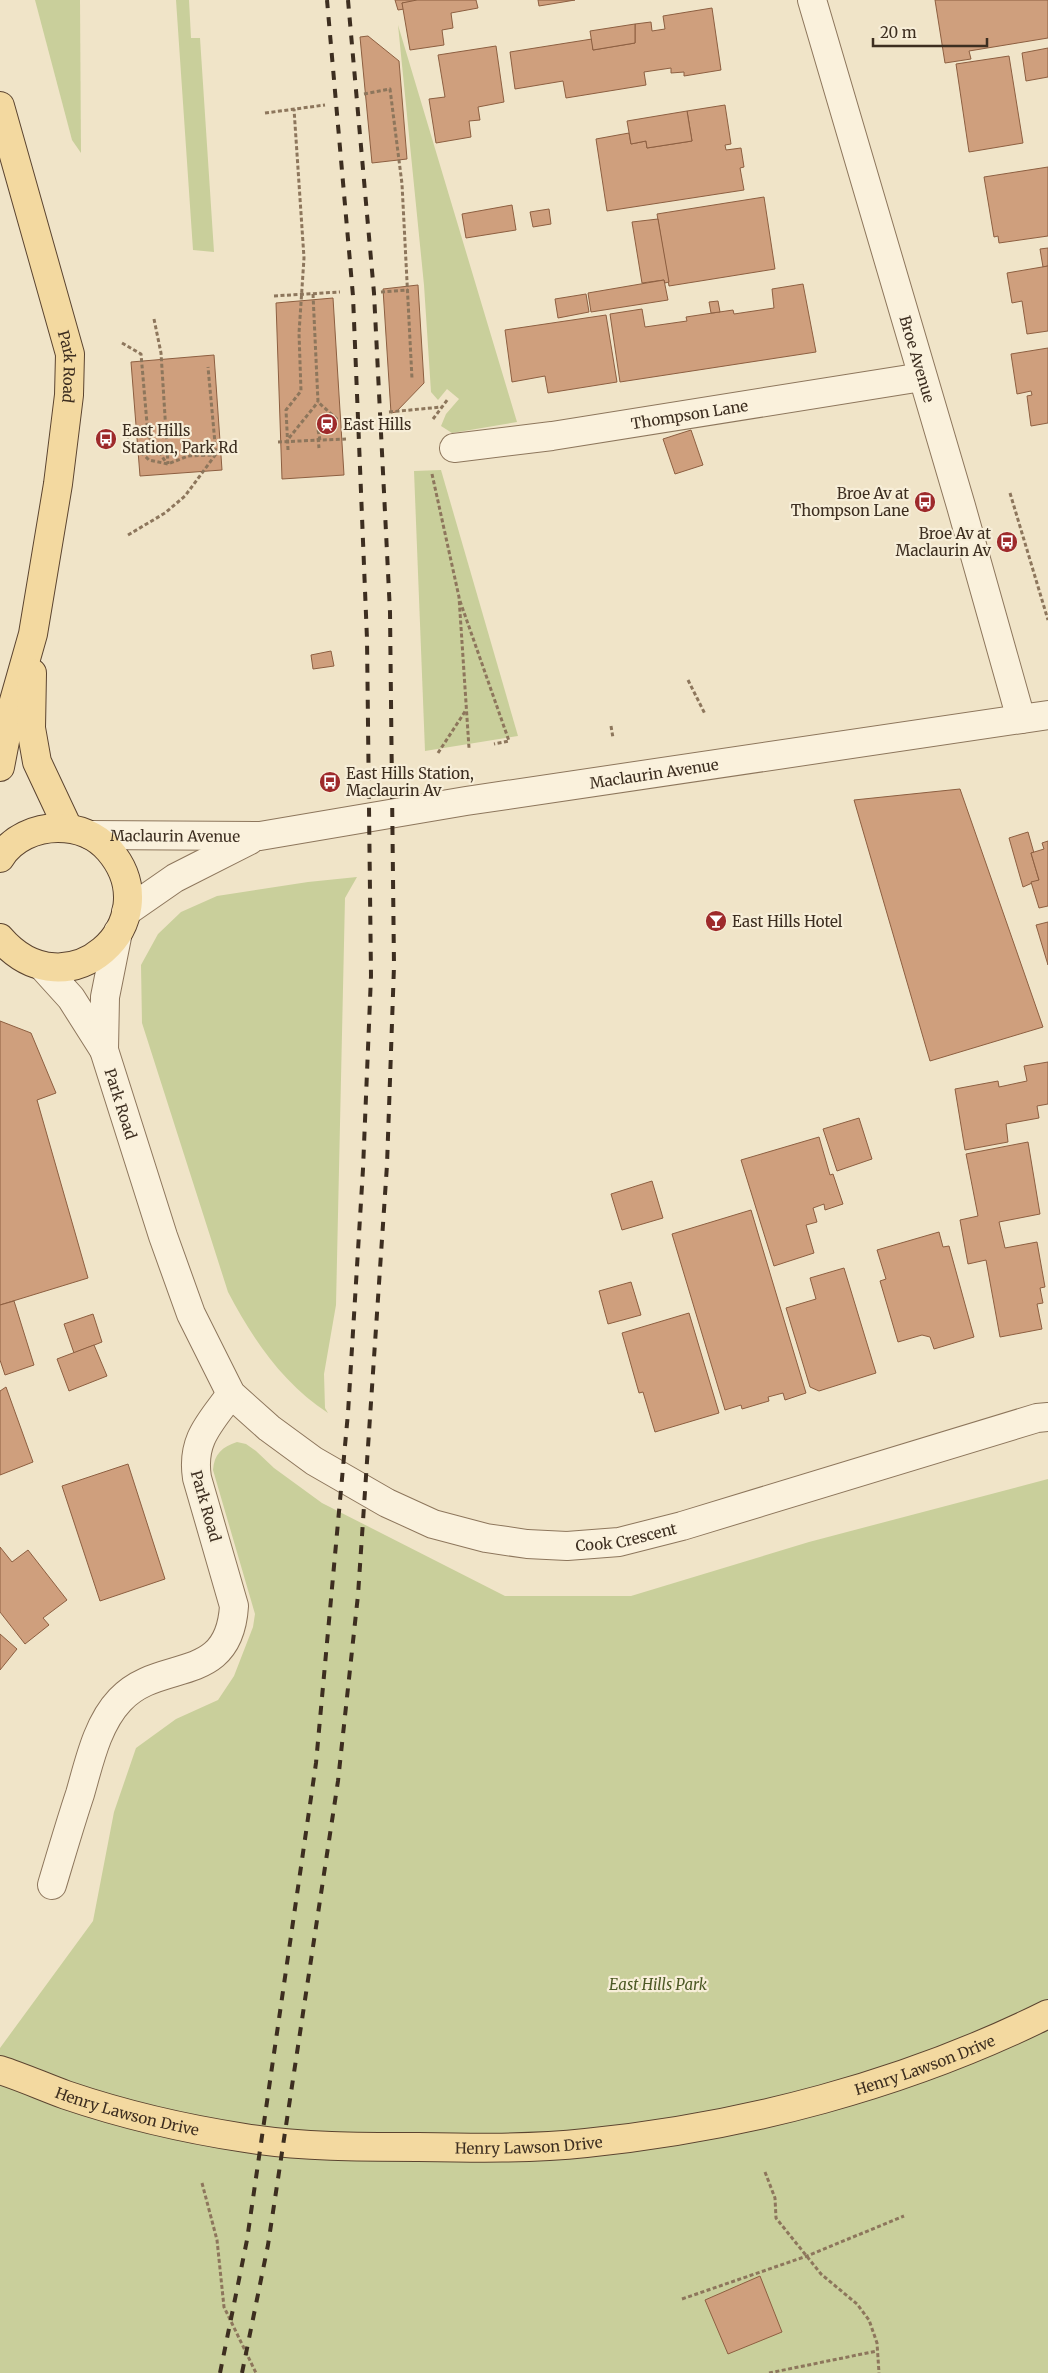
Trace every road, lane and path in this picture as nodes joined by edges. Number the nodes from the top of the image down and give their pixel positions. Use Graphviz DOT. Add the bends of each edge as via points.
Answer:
graph roads {
  1 [pos="812,0"];
  2 [pos="364,94"];
  3 [pos="325,105"];
  4 [pos="0,106"];
  5 [pos="294,109"];
  6 [pos="265,113"];
  7 [pos="340,292"];
  8 [pos="381,292"];
  9 [pos="313,294"];
  10 [pos="274,296"];
  11 [pos="410,300"];
  12 [pos="154,320"];
  13 [pos="122,343"];
  14 [pos="208,367"];
  15 [pos="922,377"];
  16 [pos="412,379"];
  17 [pos="448,399"];
  18 [pos="318,402"];
  19 [pos="389,412"];
  20 [pos="339,421"];
  21 [pos="127,439"];
  22 [pos="288,439"];
  23 [pos="346,439"];
  24 [pos="320,440"];
  25 [pos="278,442"];
  26 [pos="319,448"];
  27 [pos="454,448"];
  28 [pos="288,450"];
  29 [pos="216,454"];
  30 [pos="168,464"];
  31 [pos="432,470"];
  32 [pos="1010,493"];
  33 [pos="128,535"];
  34 [pos="459,597"];
  35 [pos="1048,620"];
  36 [pos="33,634"];
  37 [pos="688,680"];
  38 [pos="466,710"];
  39 [pos="705,714"];
  40 [pos="1048,715"];
  41 [pos="1021,719"];
  42 [pos="611,726"];
  43 [pos="613,738"];
  44 [pos="494,744"];
  45 [pos="469,748"];
  46 [pos="438,753"];
  47 [pos="0,767"];
  48 [pos="79,831"];
  49 [pos="260,836"];
  50 [pos="0,858"];
  51 [pos="122,922"];
  52 [pos="0,938"];
  53 [pos="36,964"];
  54 [pos="0,968"];
  55 [pos="104,1050"];
  56 [pos="231,1394"];
  57 [pos="1048,1417"];
  58 [pos="52,1885"];
  59 [pos="1048,2014"];
  60 [pos="0,2070"];
  61 [pos="765,2172"];
  62 [pos="202,2183"];
  63 [pos="904,2216"];
  64 [pos="807,2256"];
  65 [pos="682,2300"];
  66 [pos="877,2351"];
  67 [pos="256,2373"];
  68 [pos="769,2373"];
  69 [pos="879,2373"];
  1 -- 15 [label="street, Broe Avenue"];
  2 -- 16 [label="path" via="390,89 402,184"];
  3 -- 5 [label="path"];
  4 -- 36 [label="main road, Park Road" via="70,354 69,396 58,484"];
  5 -- 6 [label="path"];
  5 -- 22 [label="path" via="304,258 299,333 301,391 286,410"];
  7 -- 9 [label="path"];
  8 -- 11 [label="path" via="409,290"];
  9 -- 10 [label="path"];
  9 -- 18 [label="path"];
  12 -- 30 [label="path" via="161,353"];
  13 -- 30 [label="path" via="141,354 148,435"];
  14 -- 29 [label="path"];
  15 -- 27 [label="street, Thompson Lane" via="552,436"];
  15 -- 41 [label="street, Broe Avenue"];
  17 -- 19 [label="path" via="440,408"];
  18 -- 20 [label="path"];
  18 -- 22 [label="path"];
  21 -- 30 [label="path" via="149,460"];
  22 -- 28 [label="path"];
  23 -- 24 [label="path"];
  24 -- 25 [label="path"];
  24 -- 26 [label="path" via="318,430"];
  29 -- 30 [label="path" via="188,456"];
  29 -- 33 [label="path" via="185,496 165,513"];
  31 -- 34 [label="path"];
  32 -- 35 [label="path"];
  34 -- 38 [label="path"];
  34 -- 44 [label="path" via="509,741"];
  36 -- 47 [label="main road, Park Road" via="10,715"];
  36 -- 48 [label="main road, Park Road" via="31,728 37,762"];
  37 -- 39 [label="path"];
  38 -- 45 [label="path"];
  38 -- 46 [label="path"];
  40 -- 41 [label="street, Maclaurin Avenue"];
  41 -- 49 [label="street, Maclaurin Avenue" via="466,801"];
  42 -- 43 [label="path"];
  48 -- 49 [label="street, Maclaurin Avenue"];
  48 -- 50 [label="main road" via="44,828 22,836"];
  48 -- 51 [label="main road" via="105,845 117,859 125,876 128,894"];
  49 -- 51 [label="street, Maclaurin Avenue" via="175,878"];
  51 -- 53 [label="main road" via="105,950 86,962 64,968"];
  51 -- 55 [label="street, Park Road" via="105,996"];
  52 -- 53 [label="main road" via="12,952"];
  53 -- 54 [label="main road"];
  53 -- 55 [label="street, Park Road" via="71,998"];
  55 -- 56 [label="street, Park Road" via="163,1236 192,1314"];
  56 -- 57 [label="street, Cook Crescent" via="269,1428 314,1461 387,1503 433,1524 486,1538 567,1546 619,1542 682,1526"];
  56 -- 58 [label="street, Park Road" via="204,1431 194,1460 234,1606 228,1634 213,1657 204,1663 150,1680 134,1687 119,1700 96,1742"];
  59 -- 60 [label="main road, Henry Lawson Drive" via="935,2063 790,2107 637,2136 533,2146 334,2146 246,2138 187,2127 95,2103"];
  61 -- 64 [label="path" via="775,2198 776,2218"];
  62 -- 67 [label="path" via="217,2240 224,2306"];
  63 -- 64 [label="path"];
  64 -- 65 [label="path"];
  64 -- 66 [label="path" via="821,2274 864,2311 873,2330"];
  66 -- 68 [label="path"];
  66 -- 69 [label="path"];
}
